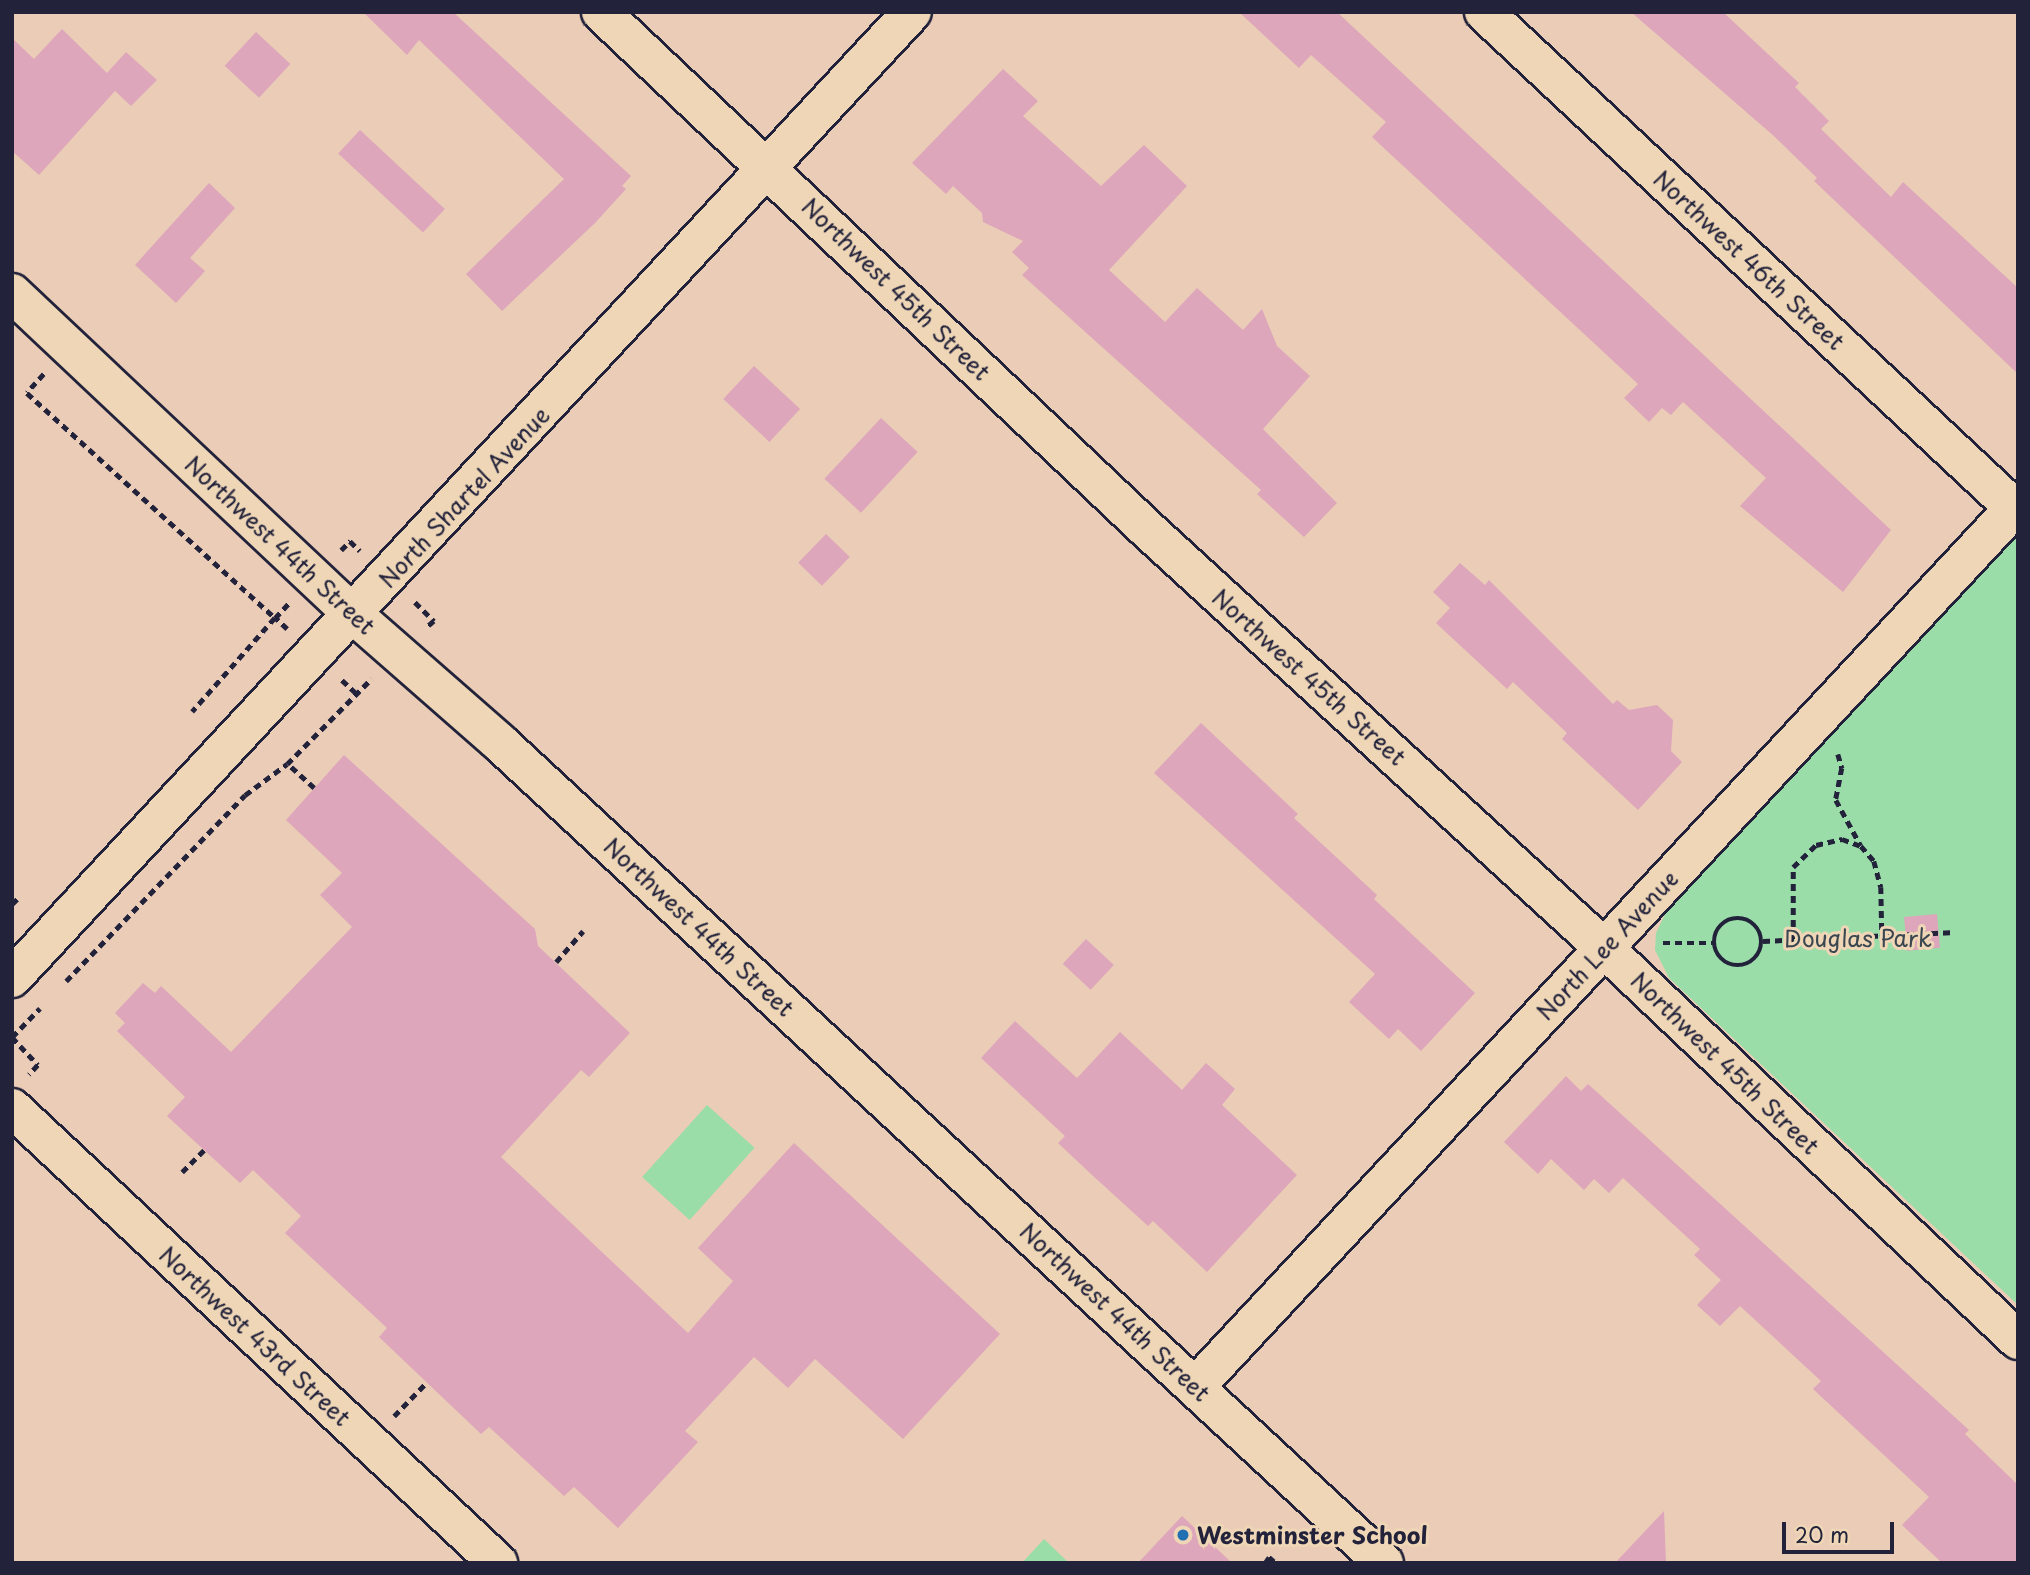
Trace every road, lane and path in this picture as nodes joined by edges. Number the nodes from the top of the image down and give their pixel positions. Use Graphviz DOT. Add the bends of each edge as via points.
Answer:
graph roads {
  1 [pos="601,12"];
  2 [pos="912,12"];
  3 [pos="1484,12"];
  4 [pos="769,167"];
  5 [pos="12,293"];
  6 [pos="68,346"];
  7 [pos="2016,506"];
  8 [pos="354,615"];
  9 [pos="192,712"];
  10 [pos="1811,725"];
  11 [pos="287,764"];
  12 [pos="297,772"];
  13 [pos="314,788"];
  14 [pos="1861,846"];
  15 [pos="20,896"];
  16 [pos="12,904"];
  17 [pos="583,931"];
  18 [pos="1951,932"];
  19 [pos="1882,934"];
  20 [pos="1793,939"];
  21 [pos="1763,940"];
  22 [pos="1662,943"];
  23 [pos="1714,943"];
  24 [pos="1604,947"];
  25 [pos="556,962"];
  26 [pos="12,978"];
  27 [pos="60,987"];
  28 [pos="50,997"];
  29 [pos="12,1037"];
  30 [pos="12,1108"];
  31 [pos="204,1150"];
  32 [pos="183,1172"];
  33 [pos="2018,1340"];
  34 [pos="427,1382"];
  35 [pos="1195,1386"];
  36 [pos="369,1442"];
  37 [pos="498,1563"];
  38 [pos="1265,1563"];
  39 [pos="1276,1563"];
  40 [pos="1384,1563"];
  1 -- 4 [label="street, Northwest 45th Street"];
  2 -- 4 [label="street, North Shartel Avenue"];
  3 -- 7 [label="street, Northwest 46th Street"];
  4 -- 8 [label="street, North Shartel Avenue"];
  4 -- 24 [label="street, Northwest 45th Street" via="1138,521"];
  5 -- 6 [label="street, Northwest 44th Street"];
  6 -- 8 [label="street, Northwest 44th Street"];
  6 -- 9 [label="path" via="27,393 275,618"];
  7 -- 10 [label="street, North Lee Avenue"];
  8 -- 26 [label="street, North Shartel Avenue"];
  8 -- 35 [label="street, Northwest 44th Street" via="509,751"];
  10 -- 14 [label="path" via="1842,762 1836,800"];
  10 -- 24 [label="street, North Lee Avenue"];
  11 -- 27 [label="path" via="245,795"];
  12 -- 13 [label="path"];
  14 -- 19 [label="path" via="1880,874"];
  14 -- 20 [label="path" via="1842,839 1824,841 1800,857 1790,879"];
  15 -- 16 [label="path"];
  17 -- 25 [label="path"];
  18 -- 19 [label="path"];
  19 -- 20 [label="path"];
  20 -- 21 [label="path"];
  21 -- 23 [label="path" via="1754,923 1738,918 1718,929"];
  21 -- 23 [label="path" via="1758,956 1743,966 1720,957"];
  22 -- 23 [label="path"];
  24 -- 33 [label="street, Northwest 45th Street"];
  24 -- 35 [label="street, North Lee Avenue"];
  28 -- 29 [label="path"];
  30 -- 36 [label="street, Northwest 43rd Street"];
  31 -- 32 [label="path"];
  34 -- 36 [label="path"];
  35 -- 40 [label="street, Northwest 44th Street"];
  36 -- 37 [label="street, Northwest 43rd Street"];
  38 -- 39 [label="path" via="1269,1557"];
}
